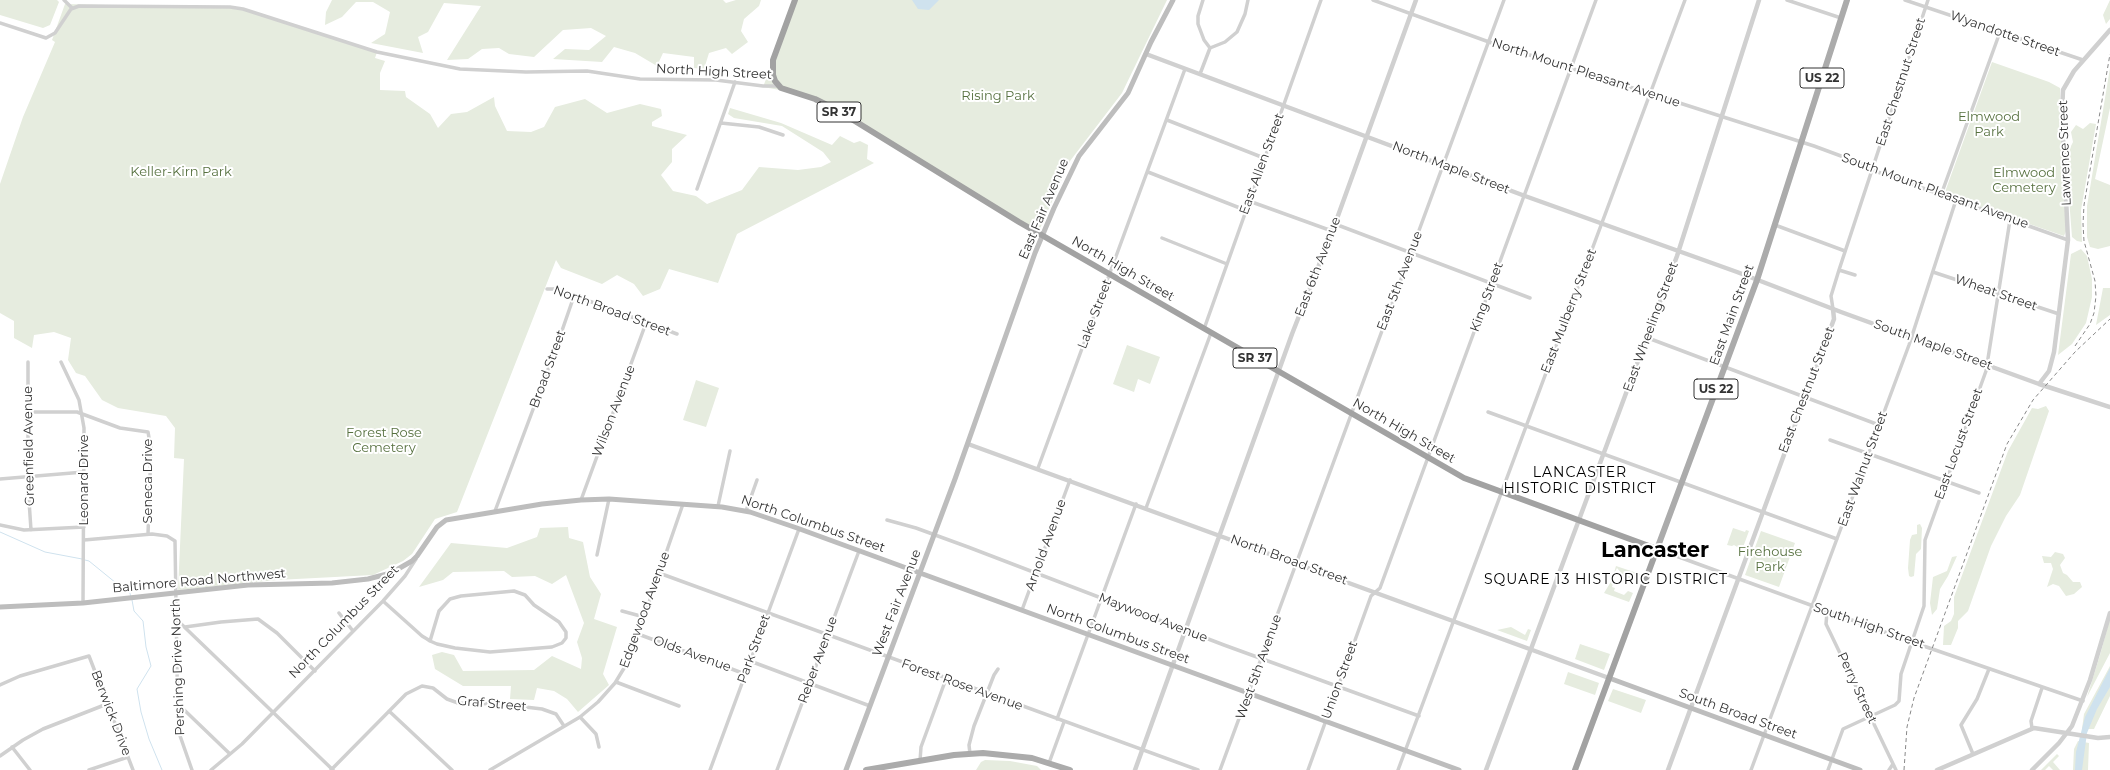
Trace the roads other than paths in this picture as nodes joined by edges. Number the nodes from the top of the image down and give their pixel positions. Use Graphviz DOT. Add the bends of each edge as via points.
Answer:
graph roads {
  1 [pos="64,0"];
  2 [pos="795,0"];
  3 [pos="1173,0"];
  4 [pos="1203,0"];
  5 [pos="1248,0"];
  6 [pos="1321,0"];
  7 [pos="1373,0"];
  8 [pos="1416,0"];
  9 [pos="1504,0"];
  10 [pos="1596,0"];
  11 [pos="1685,0"];
  12 [pos="1759,0"];
  13 [pos="1787,0"];
  14 [pos="1847,0"];
  15 [pos="1905,0"];
  16 [pos="1928,0"];
  17 [pos="1926,7"];
  18 [pos="72,8"];
  19 [pos="1411,14"];
  20 [pos="1842,18"];
  21 [pos="0,23"];
  22 [pos="2110,30"];
  23 [pos="2000,32"];
  24 [pos="1489,42"];
  25 [pos="1210,48"];
  26 [pos="1146,54"];
  27 [pos="2083,60"];
  28 [pos="1186,69"];
  29 [pos="1571,69"];
  30 [pos="1200,74"];
  31 [pos="735,82"];
  32 [pos="779,86"];
  33 [pos="1651,95"];
  34 [pos="1283,105"];
  35 [pos="1722,117"];
  36 [pos="1167,120"];
  37 [pos="721,123"];
  38 [pos="782,135"];
  39 [pos="1366,136"];
  40 [pos="1802,142"];
  41 [pos="1264,158"];
  42 [pos="1444,164"];
  43 [pos="1872,168"];
  44 [pos="1148,172"];
  45 [pos="697,189"];
  46 [pos="1941,195"];
  47 [pos="1525,196"];
  48 [pos="1956,200"];
  49 [pos="1249,201"];
  50 [pos="1246,210"];
  51 [pos="2010,220"];
  52 [pos="1335,224"];
  53 [pos="1602,224"];
  54 [pos="1775,225"];
  55 [pos="1332,231"];
  56 [pos="1042,235"];
  57 [pos="1162,238"];
  58 [pos="2068,240"];
  59 [pos="1679,251"];
  60 [pos="1846,251"];
  61 [pos="1411,253"];
  62 [pos="1227,264"];
  63 [pos="1839,270"];
  64 [pos="1933,272"];
  65 [pos="1110,274"];
  66 [pos="1855,275"];
  67 [pos="1757,280"];
  68 [pos="1492,284"];
  69 [pos="547,289"];
  70 [pos="1998,295"];
  71 [pos="574,296"];
  72 [pos="1530,298"];
  73 [pos="1833,309"];
  74 [pos="2059,314"];
  75 [pos="646,323"];
  76 [pos="1204,329"];
  77 [pos="1211,333"];
  78 [pos="677,334"];
  79 [pos="1648,338"];
  80 [pos="1911,338"];
  81 [pos="28,362"];
  82 [pos="61,362"];
  83 [pos="1987,365"];
  84 [pos="1724,368"];
  85 [pos="1279,372"];
  86 [pos="2039,384"];
  87 [pos="1804,397"];
  88 [pos="2110,407"];
  89 [pos="28,412"];
  90 [pos="1488,412"];
  91 [pos="82,413"];
  92 [pos="1351,413"];
  93 [pos="1879,425"];
  94 [pos="1526,426"];
  95 [pos="1830,440"];
  96 [pos="968,444"];
  97 [pos="730,451"];
  98 [pos="1869,454"];
  99 [pos="1604,455"];
  100 [pos="1428,457"];
  101 [pos="1038,468"];
  102 [pos="84,472"];
  103 [pos="28,476"];
  104 [pos="0,479"];
  105 [pos="757,480"];
  106 [pos="1070,480"];
  107 [pos="1946,481"];
  108 [pos="1682,483"];
  109 [pos="1502,492"];
  110 [pos="1979,493"];
  111 [pos="610,499"];
  112 [pos="581,500"];
  113 [pos="683,504"];
  114 [pos="1136,504"];
  115 [pos="718,506"];
  116 [pos="1146,508"];
  117 [pos="495,511"];
  118 [pos="746,511"];
  119 [pos="1762,512"];
  120 [pos="886,520"];
  121 [pos="1578,520"];
  122 [pos="0,525"];
  123 [pos="84,527"];
  124 [pos="800,529"];
  125 [pos="31,530"];
  126 [pos="148,534"];
  127 [pos="934,535"];
  128 [pos="1221,535"];
  129 [pos="1837,539"];
  130 [pos="84,540"];
  131 [pos="1657,549"];
  132 [pos="859,551"];
  133 [pos="597,555"];
  134 [pos="418,556"];
  135 [pos="1296,563"];
  136 [pos="659,572"];
  137 [pos="920,573"];
  138 [pos="1036,573"];
  139 [pos="1737,579"];
  140 [pos="1375,592"];
  141 [pos="175,593"];
  142 [pos="1101,598"];
  143 [pos="383,601"];
  144 [pos="83,603"];
  145 [pos="1812,606"];
  146 [pos="0,607"];
  147 [pos="622,610"];
  148 [pos="1022,610"];
  149 [pos="1827,612"];
  150 [pos="339,613"];
  151 [pos="768,613"];
  152 [pos="2110,613"];
  153 [pos="644,617"];
  154 [pos="175,618"];
  155 [pos="1453,622"];
  156 [pos="185,627"];
  157 [pos="1186,630"];
  158 [pos="354,631"];
  159 [pos="638,634"];
  160 [pos="1088,634"];
  161 [pos="828,635"];
  162 [pos="430,641"];
  163 [pos="1912,642"];
  164 [pos="1531,650"];
  165 [pos="888,658"];
  166 [pos="1261,659"];
  167 [pos="750,661"];
  168 [pos="1173,665"];
  169 [pos="998,669"];
  170 [pos="1989,669"];
  171 [pos="314,671"];
  172 [pos="745,674"];
  173 [pos="946,678"];
  174 [pos="1609,678"];
  175 [pos="616,682"];
  176 [pos="809,684"];
  177 [pos="0,685"];
  178 [pos="1338,686"];
  179 [pos="2042,688"];
  180 [pos="1248,693"];
  181 [pos="986,694"];
  182 [pos="2083,701"];
  183 [pos="108,704"];
  184 [pos="178,704"];
  185 [pos="679,706"];
  186 [pos="870,706"];
  187 [pos="1690,708"];
  188 [pos="272,712"];
  189 [pos="389,712"];
  190 [pos="1419,716"];
  191 [pos="580,717"];
  192 [pos="1870,717"];
  193 [pos="1057,719"];
  194 [pos="1325,721"];
  195 [pos="1064,722"];
  196 [pos="564,726"];
  197 [pos="2032,728"];
  198 [pos="2067,733"];
  199 [pos="1764,735"];
  200 [pos="2110,737"];
  201 [pos="12,747"];
  202 [pos="599,747"];
  203 [pos="1142,750"];
  204 [pos="1405,750"];
  205 [pos="230,754"];
  206 [pos="970,754"];
  207 [pos="1973,754"];
  208 [pos="0,756"];
  209 [pos="128,757"];
  210 [pos="1831,759"];
  211 [pos="920,761"];
  212 [pos="1049,763"];
  213 [pos="1893,764"];
  214 [pos="30,770"];
  215 [pos="89,770"];
  216 [pos="133,770"];
  217 [pos="192,770"];
  218 [pos="211,770"];
  219 [pos="332,770"];
  220 [pos="452,770"];
  221 [pos="490,770"];
  222 [pos="710,770"];
  223 [pos="777,770"];
  224 [pos="846,770"];
  225 [pos="866,770"];
  226 [pos="1070,770"];
  227 [pos="1135,770"];
  228 [pos="1198,770"];
  229 [pos="1220,770"];
  230 [pos="1308,770"];
  231 [pos="1398,770"];
  232 [pos="1459,770"];
  233 [pos="1486,770"];
  234 [pos="1575,770"];
  235 [pos="1668,770"];
  236 [pos="1751,770"];
  237 [pos="1828,770"];
  238 [pos="1860,770"];
  239 [pos="1889,770"];
  240 [pos="1896,770"];
  241 [pos="1937,770"];
  242 [pos="2032,770"];
  1 -- 18 [label="street"];
  2 -- 32 [label="highway" via="773,60 773,75"];
  3 -- 26 [label="main road, East Fair Avenue"];
  4 -- 25 [label="street" via="1198,24"];
  5 -- 25 [label="street" via="1245,15 1237,32 1225,42"];
  6 -- 34 [label="street, East Allen Street"];
  7 -- 19 [label="street, North Mount Pleasant Avenue"];
  8 -- 19 [label="street, East 6th Avenue"];
  9 -- 24 [label="street, East 5th Avenue"];
  10 -- 29 [label="street, King Street"];
  11 -- 33 [label="street, East Mulberry Street"];
  12 -- 35 [label="street, East Wheeling Street"];
  13 -- 20 [label="street"];
  14 -- 20 [label="main road, East Main Street / US 22"];
  15 -- 17 [label="street, Wyandotte Street"];
  16 -- 17 [label="street, East Chestnut Street"];
  17 -- 23 [label="street, Wyandotte Street"];
  17 -- 43 [label="street, East Chestnut Street"];
  18 -- 21 [label="street" via="55,33 46,38"];
  18 -- 31 [label="street, North High Street" via="98,5 230,7 377,52 438,66 507,72 587,71 640,79"];
  19 -- 24 [label="street, North Mount Pleasant Avenue"];
  19 -- 39 [label="street, East 6th Avenue"];
  20 -- 40 [label="main road, East Main Street / US 22"];
  22 -- 27 [label="street, Lawrence Street"];
  23 -- 27 [label="street, Wyandotte Street"];
  23 -- 46 [label="street"];
  24 -- 29 [label="street, North Mount Pleasant Avenue"];
  24 -- 42 [label="street, East 5th Avenue"];
  25 -- 30 [label="street"];
  26 -- 28 [label="street, North Maple Street"];
  26 -- 56 [label="main road, East Fair Avenue" via="1128,93 1074,164"];
  27 -- 58 [label="street, Lawrence Street" via="2064,87 2062,102"];
  28 -- 30 [label="street, North Maple Street"];
  28 -- 36 [label="street, Lake Street"];
  29 -- 33 [label="street, North Mount Pleasant Avenue"];
  29 -- 47 [label="street, King Street"];
  30 -- 34 [label="street, North Maple Street"];
  31 -- 32 [label="street, North High Street"];
  31 -- 37 [label="street"];
  32 -- 56 [label="highway, North High Street / SR 37" via="837,110"];
  33 -- 35 [label="street, North Mount Pleasant Avenue"];
  33 -- 53 [label="street, East Mulberry Street"];
  34 -- 39 [label="street, North Maple Street"];
  34 -- 41 [label="street, East Allen Street"];
  35 -- 40 [label="street, North Mount Pleasant Avenue"];
  35 -- 59 [label="street, East Wheeling Street"];
  36 -- 41 [label="street"];
  36 -- 44 [label="street, Lake Street"];
  37 -- 38 [label="street" via="759,127"];
  37 -- 45 [label="street"];
  39 -- 42 [label="street, North Maple Street"];
  39 -- 52 [label="street, East 6th Avenue"];
  40 -- 43 [label="street, South Mount Pleasant Avenue"];
  40 -- 54 [label="main road, East Main Street / US 22"];
  41 -- 49 [label="street, East Allen Street"];
  42 -- 47 [label="street, North Maple Street"];
  42 -- 61 [label="street, East 5th Avenue"];
  43 -- 46 [label="street, South Mount Pleasant Avenue"];
  43 -- 60 [label="street, East Chestnut Street"];
  44 -- 50 [label="street"];
  44 -- 65 [label="street, Lake Street"];
  46 -- 48 [label="street, South Mount Pleasant Avenue"];
  47 -- 53 [label="street, North Maple Street"];
  47 -- 68 [label="street, King Street"];
  48 -- 51 [label="street, South Mount Pleasant Avenue"];
  48 -- 64 [label="street, East Walnut Street"];
  49 -- 50 [label="street, East Allen Street"];
  49 -- 55 [label="street"];
  50 -- 62 [label="street, East Allen Street"];
  51 -- 58 [label="street, South Mount Pleasant Avenue"];
  51 -- 70 [label="street, East Locust Street"];
  52 -- 55 [label="street, East 6th Avenue"];
  52 -- 61 [label="street"];
  53 -- 59 [label="street, North Maple Street"];
  53 -- 94 [label="street, East Mulberry Street"];
  54 -- 60 [label="street"];
  54 -- 67 [label="main road, East Main Street / US 22"];
  55 -- 85 [label="street, East 6th Avenue"];
  56 -- 65 [label="highway, North High Street / SR 37"];
  56 -- 96 [label="main road, East Fair Avenue"];
  57 -- 62 [label="street"];
  58 -- 74 [label="street, Lawrence Street"];
  59 -- 67 [label="street, North Maple Street"];
  59 -- 79 [label="street, East Wheeling Street"];
  60 -- 63 [label="street, East Chestnut Street"];
  61 -- 68 [label="street"];
  61 -- 92 [label="street, East 5th Avenue"];
  62 -- 76 [label="street, East Allen Street"];
  63 -- 66 [label="street"];
  63 -- 73 [label="street, East Chestnut Street" via="1832,296"];
  64 -- 70 [label="street, Wheat Street"];
  64 -- 80 [label="street, East Walnut Street"];
  65 -- 76 [label="highway, North High Street / SR 37"];
  65 -- 101 [label="street, Lake Street"];
  67 -- 73 [label="street, South Maple Street"];
  67 -- 84 [label="main road, East Main Street / US 22"];
  68 -- 72 [label="street"];
  68 -- 100 [label="street, King Street"];
  69 -- 71 [label="street, North Broad Street" via="557,289"];
  70 -- 74 [label="street, Wheat Street"];
  70 -- 83 [label="street, East Locust Street"];
  71 -- 75 [label="street, North Broad Street"];
  71 -- 117 [label="street, Broad Street"];
  73 -- 80 [label="street, South Maple Street"];
  73 -- 87 [label="street, East Chestnut Street" via="1834,319"];
  74 -- 86 [label="street, Lawrence Street" via="2049,371"];
  75 -- 78 [label="street, North Broad Street"];
  75 -- 112 [label="street, Wilson Avenue"];
  76 -- 77 [label="highway, North High Street / SR 37"];
  77 -- 85 [label="highway, North High Street / SR 37"];
  77 -- 116 [label="street"];
  79 -- 84 [label="street"];
  79 -- 99 [label="street, East Wheeling Street"];
  80 -- 83 [label="street, South Maple Street"];
  80 -- 93 [label="street, East Walnut Street"];
  81 -- 89 [label="street, Greenfield Avenue"];
  82 -- 91 [label="street, Leonard Drive" via="75,388"];
  83 -- 86 [label="street, South Maple Street"];
  83 -- 107 [label="street, East Locust Street"];
  84 -- 87 [label="street"];
  84 -- 108 [label="main road, East Main Street / US 22"];
  85 -- 92 [label="highway, North High Street / SR 37"];
  85 -- 128 [label="street, East 6th Avenue"];
  86 -- 88 [label="street, South Maple Street"];
  87 -- 93 [label="street"];
  87 -- 119 [label="street, East Chestnut Street"];
  89 -- 91 [label="street, Seneca Drive"];
  89 -- 103 [label="street, Greenfield Avenue"];
  90 -- 94 [label="street"];
  91 -- 102 [label="street, Leonard Drive"];
  91 -- 126 [label="street, Seneca Drive" via="120,428 148,432 151,449"];
  92 -- 100 [label="highway, North High Street / SR 37"];
  92 -- 135 [label="street, East 5th Avenue"];
  93 -- 98 [label="street, East Walnut Street"];
  94 -- 99 [label="street"];
  94 -- 109 [label="street, East Mulberry Street"];
  95 -- 98 [label="street"];
  96 -- 101 [label="street, North Broad Street"];
  96 -- 127 [label="main road, West Fair Avenue"];
  97 -- 115 [label="street"];
  98 -- 107 [label="street"];
  98 -- 129 [label="street, East Walnut Street"];
  99 -- 108 [label="street"];
  99 -- 121 [label="street, East Wheeling Street"];
  100 -- 109 [label="highway, North High Street / SR 37" via="1464,478"];
  100 -- 140 [label="street, King Street" via="1380,588"];
  101 -- 106 [label="street, North Broad Street"];
  102 -- 103 [label="street"];
  102 -- 123 [label="street, Leonard Drive"];
  103 -- 104 [label="street"];
  103 -- 125 [label="street, Greenfield Avenue"];
  105 -- 118 [label="street"];
  106 -- 114 [label="street, North Broad Street"];
  106 -- 138 [label="street, Arnold Avenue"];
  107 -- 110 [label="street"];
  107 -- 163 [label="street, East Locust Street" via="1925,540 1924,606"];
  108 -- 119 [label="street"];
  108 -- 131 [label="main road, East Main Street / US 22"];
  109 -- 121 [label="highway, North High Street / SR 37"];
  109 -- 155 [label="street, East Mulberry Street"];
  111 -- 112 [label="main road, North Columbus Street"];
  111 -- 113 [label="main road, North Columbus Street"];
  111 -- 133 [label="street"];
  112 -- 117 [label="main road, North Columbus Street"];
  113 -- 115 [label="main road, North Columbus Street"];
  113 -- 136 [label="street, Edgewood Avenue"];
  114 -- 116 [label="street, North Broad Street"];
  114 -- 142 [label="street"];
  115 -- 118 [label="main road, North Columbus Street"];
  116 -- 128 [label="street, North Broad Street"];
  117 -- 134 [label="main road, North Columbus Street" via="446,520 437,527"];
  118 -- 124 [label="main road, North Columbus Street"];
  119 -- 129 [label="street"];
  119 -- 139 [label="street, East Chestnut Street"];
  120 -- 127 [label="street, Maywood Avenue"];
  121 -- 131 [label="highway, North High Street / SR 37"];
  121 -- 164 [label="street, East Wheeling Street"];
  122 -- 125 [label="street" via="12,530"];
  123 -- 125 [label="street"];
  123 -- 130 [label="street, Leonard Drive"];
  124 -- 132 [label="main road, North Columbus Street"];
  124 -- 151 [label="street, Park Street"];
  126 -- 130 [label="street"];
  126 -- 141 [label="street, Pershing Drive North" via="173,538"];
  127 -- 137 [label="main road, West Fair Avenue"];
  127 -- 138 [label="street, Maywood Avenue"];
  128 -- 135 [label="street, North Broad Street"];
  128 -- 157 [label="street, East 6th Avenue"];
  129 -- 145 [label="street, East Walnut Street"];
  130 -- 144 [label="street, Leonard Drive"];
  131 -- 139 [label="street, South High Street"];
  131 -- 174 [label="highway, East Main Street / US 22"];
  132 -- 137 [label="main road, North Columbus Street"];
  132 -- 161 [label="street, Reber Avenue"];
  134 -- 141 [label="main road, Baltimore Road Northwest" via="391,573 368,579 332,584 248,585"];
  134 -- 143 [label="street, North Columbus Street" via="405,576"];
  135 -- 140 [label="street, North Broad Street"];
  135 -- 166 [label="street, West 5th Avenue"];
  136 -- 151 [label="street, Forest Rose Avenue"];
  136 -- 153 [label="street, Edgewood Avenue"];
  137 -- 148 [label="main road, North Columbus Street"];
  137 -- 165 [label="main road, West Fair Avenue"];
  138 -- 142 [label="street, Maywood Avenue"];
  138 -- 148 [label="street, Arnold Avenue"];
  139 -- 145 [label="street, South High Street"];
  139 -- 187 [label="street, East Chestnut Street"];
  140 -- 155 [label="street, North Broad Street"];
  140 -- 178 [label="street, Union Street" via="1371,596"];
  141 -- 144 [label="main road, Baltimore Road Northwest"];
  141 -- 154 [label="street, Pershing Drive North"];
  142 -- 157 [label="street, Maywood Avenue"];
  142 -- 160 [label="street"];
  143 -- 158 [label="street, North Columbus Street"];
  143 -- 162 [label="street"];
  144 -- 146 [label="main road, Baltimore Road Northwest"];
  145 -- 149 [label="street, South High Street"];
  145 -- 199 [label="street, East Walnut Street"];
  147 -- 153 [label="street"];
  148 -- 160 [label="main road, North Columbus Street"];
  149 -- 163 [label="street, South High Street"];
  149 -- 192 [label="street, Perry Street" via="1826,624"];
  150 -- 158 [label="street"];
  151 -- 161 [label="street, Forest Rose Avenue"];
  151 -- 167 [label="street, Park Street"];
  152 -- 182 [label="street"];
  153 -- 159 [label="street, Edgewood Avenue"];
  154 -- 156 [label="street"];
  154 -- 184 [label="street, Pershing Drive North"];
  155 -- 164 [label="street, North Broad Street"];
  155 -- 190 [label="street, East Mulberry Street"];
  156 -- 171 [label="street" via="258,619 277,633"];
  156 -- 188 [label="street"];
  157 -- 166 [label="street, Maywood Avenue"];
  157 -- 168 [label="street, East 6th Avenue"];
  158 -- 171 [label="street, North Columbus Street"];
  159 -- 172 [label="street, Olds Avenue"];
  159 -- 175 [label="street, Edgewood Avenue" via="626,665"];
  160 -- 168 [label="main road, North Columbus Street"];
  160 -- 193 [label="street"];
  161 -- 165 [label="street, Forest Rose Avenue"];
  161 -- 176 [label="street, Reber Avenue"];
  162 -- 162 [label="street" via="439,611 450,599 514,591 525,595 534,605 560,622 566,632 566,638 558,646 502,651 466,650"];
  163 -- 170 [label="street, South High Street"];
  163 -- 192 [label="street, East Locust Street" via="1901,674 1899,701"];
  164 -- 174 [label="street, North Broad Street"];
  164 -- 233 [label="street, East Wheeling Street"];
  165 -- 173 [label="street, Forest Rose Avenue"];
  165 -- 186 [label="main road, West Fair Avenue"];
  166 -- 178 [label="street, Maywood Avenue"];
  166 -- 180 [label="street, West 5th Avenue"];
  167 -- 172 [label="street, Park Street"];
  167 -- 176 [label="street"];
  168 -- 180 [label="main road, North Columbus Street"];
  168 -- 203 [label="street, East 6th Avenue"];
  169 -- 181 [label="street"];
  170 -- 179 [label="street, South High Street"];
  170 -- 207 [label="street" via="1977,699 1961,726"];
  171 -- 188 [label="street, North Columbus Street"];
  172 -- 222 [label="street, Park Street"];
  173 -- 181 [label="street, Forest Rose Avenue"];
  173 -- 211 [label="street" via="920,747"];
  174 -- 187 [label="main road, South Broad Street"];
  174 -- 234 [label="highway, US 22"];
  175 -- 185 [label="street"];
  175 -- 191 [label="street, Edgewood Avenue" via="602,699"];
  176 -- 186 [label="street"];
  176 -- 223 [label="street, Reber Avenue"];
  177 -- 183 [label="street, Berwick Drive" via="20,676 89,656"];
  178 -- 190 [label="street, Maywood Avenue"];
  178 -- 194 [label="street, Union Street"];
  179 -- 182 [label="street, South High Street"];
  179 -- 197 [label="street" via="2031,721"];
  180 -- 194 [label="main road, North Columbus Street"];
  180 -- 229 [label="street, West 5th Avenue"];
  181 -- 193 [label="street, Forest Rose Avenue"];
  181 -- 206 [label="street" via="972,731"];
  182 -- 198 [label="street"];
  183 -- 201 [label="street" via="43,729"];
  183 -- 209 [label="street, Berwick Drive"];
  184 -- 205 [label="street"];
  184 -- 217 [label="street, Pershing Drive North" via="178,730"];
  186 -- 224 [label="main road, West Fair Avenue"];
  187 -- 199 [label="main road, South Broad Street"];
  187 -- 235 [label="street, East Chestnut Street"];
  188 -- 205 [label="street, North Columbus Street"];
  188 -- 219 [label="street"];
  189 -- 196 [label="street, Graf Street" via="410,690 428,686 458,704 494,704 542,709 556,714"];
  189 -- 219 [label="street, Graf Street"];
  189 -- 220 [label="street"];
  190 -- 204 [label="street, East Mulberry Street"];
  191 -- 196 [label="street, Edgewood Avenue"];
  191 -- 202 [label="street" via="596,734"];
  192 -- 210 [label="street" via="1843,729"];
  192 -- 213 [label="street, Perry Street"];
  193 -- 195 [label="street, Forest Rose Avenue"];
  194 -- 204 [label="main road, North Columbus Street"];
  194 -- 230 [label="street, Union Street"];
  195 -- 203 [label="street, Forest Rose Avenue"];
  195 -- 212 [label="street"];
  196 -- 221 [label="street, Edgewood Avenue"];
  197 -- 198 [label="street"];
  197 -- 207 [label="street"];
  198 -- 200 [label="street" via="2098,738"];
  198 -- 242 [label="street"];
  199 -- 210 [label="main road, South Broad Street"];
  199 -- 236 [label="street, East Walnut Street"];
  201 -- 208 [label="street"];
  201 -- 214 [label="street"];
  203 -- 227 [label="street, East 6th Avenue"];
  203 -- 228 [label="street, Forest Rose Avenue"];
  204 -- 231 [label="street, East Mulberry Street"];
  204 -- 232 [label="main road, North Columbus Street"];
  205 -- 218 [label="street, North Columbus Street"];
  206 -- 211 [label="main road"];
  206 -- 212 [label="main road" via="1008,754"];
  207 -- 241 [label="street"];
  209 -- 215 [label="street"];
  209 -- 216 [label="street, Berwick Drive"];
  210 -- 237 [label="street"];
  210 -- 238 [label="main road, South Broad Street"];
  211 -- 225 [label="main road"];
  212 -- 226 [label="main road"];
  213 -- 239 [label="street"];
  213 -- 240 [label="street, Perry Street"];
}
